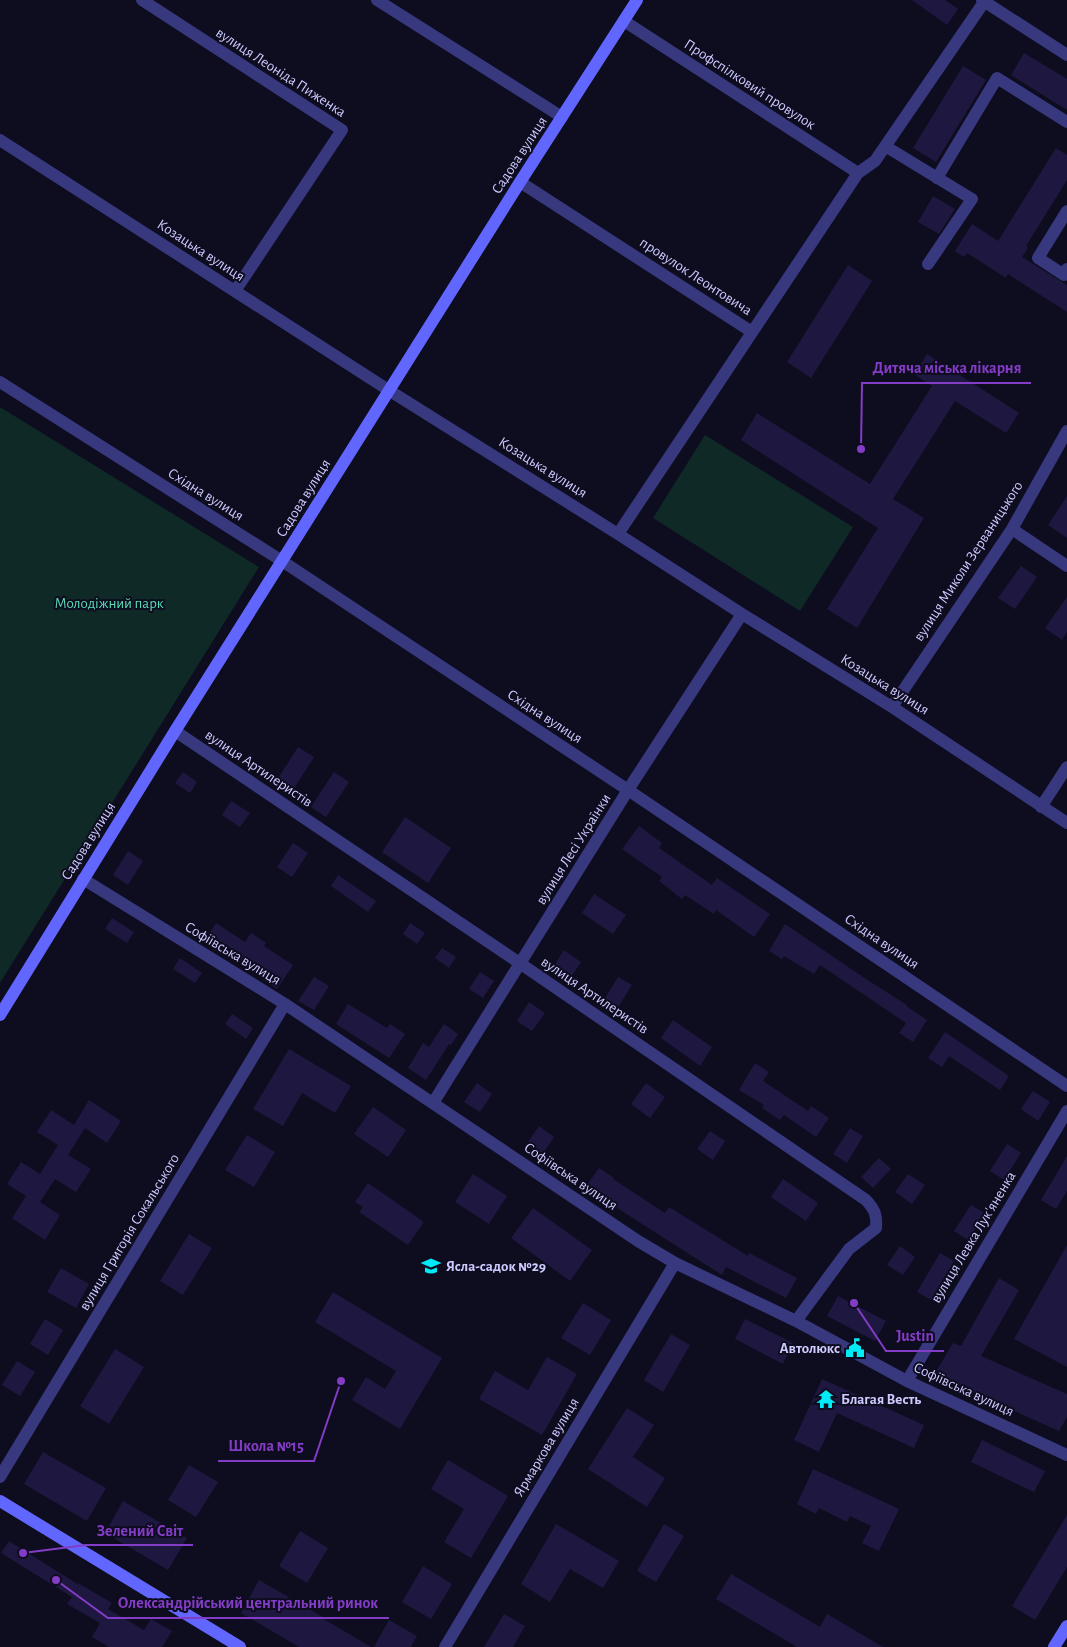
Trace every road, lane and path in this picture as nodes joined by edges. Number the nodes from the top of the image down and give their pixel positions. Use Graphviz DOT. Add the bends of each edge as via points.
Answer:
graph roads {
  1 [pos="142,0"];
  2 [pos="377,0"];
  3 [pos="637,0"];
  4 [pos="983,1"];
  5 [pos="624,22"];
  6 [pos="1067,55"];
  7 [pos="562,117"];
  8 [pos="1067,122"];
  9 [pos="0,140"];
  10 [pos="885,146"];
  11 [pos="858,173"];
  12 [pos="937,178"];
  13 [pos="520,182"];
  14 [pos="1067,211"];
  15 [pos="928,264"];
  16 [pos="1067,269"];
  17 [pos="235,291"];
  18 [pos="752,332"];
  19 [pos="0,382"];
  20 [pos="390,391"];
  21 [pos="1067,431"];
  22 [pos="1012,529"];
  23 [pos="618,534"];
  24 [pos="282,561"];
  25 [pos="1067,566"];
  26 [pos="742,614"];
  27 [pos="892,707"];
  28 [pos="175,731"];
  29 [pos="1067,767"];
  30 [pos="628,790"];
  31 [pos="1041,807"];
  32 [pos="1067,823"];
  33 [pos="83,880"];
  34 [pos="521,964"];
  35 [pos="285,1004"];
  36 [pos="0,1015"];
  37 [pos="1067,1086"];
  38 [pos="433,1103"];
  39 [pos="1067,1110"];
  40 [pos="675,1263"];
  41 [pos="796,1321"];
  42 [pos="907,1381"];
  43 [pos="1067,1456"];
  44 [pos="0,1477"];
  45 [pos="0,1501"];
  46 [pos="1067,1626"];
  47 [pos="240,1647"];
  48 [pos="445,1647"];
  49 [pos="1054,1647"];
  1 -- 17 [label="street, вулиця Леоніда Пиженка" via="342,130"];
  2 -- 7 [label="street"];
  3 -- 5 [label="street, Садова вулиця"];
  4 -- 6 [label="street"];
  4 -- 10 [label="street"];
  5 -- 7 [label="street, Садова вулиця"];
  5 -- 11 [label="street, Профспілковий провулок"];
  7 -- 13 [label="street, Садова вулиця"];
  8 -- 12 [label="street" via="997,78"];
  9 -- 17 [label="street, Козацька вулиця"];
  10 -- 11 [label="street" via="875,162"];
  10 -- 12 [label="street"];
  11 -- 18 [label="street"];
  12 -- 15 [label="street" via="972,199"];
  13 -- 18 [label="street, провулок Леонтовича"];
  13 -- 20 [label="street, Садова вулиця"];
  14 -- 16 [label="street" via="1038,258 1064,275"];
  17 -- 20 [label="street, Козацька вулиця"];
  18 -- 23 [label="street, провулок Леонтовича"];
  19 -- 24 [label="street, Східна вулиця"];
  20 -- 23 [label="street, Козацька вулиця"];
  20 -- 24 [label="street, Садова вулиця"];
  21 -- 22 [label="street, вулиця Миколи Зерваницького"];
  22 -- 25 [label="street"];
  22 -- 27 [label="street, вулиця Миколи Зерваницького"];
  23 -- 26 [label="street, Козацька вулиця"];
  24 -- 28 [label="street, Садова вулиця"];
  24 -- 30 [label="street, Східна вулиця"];
  26 -- 27 [label="street, Козацька вулиця"];
  26 -- 30 [label="street, вулиця Лесі Українки"];
  27 -- 31 [label="street, Козацька вулиця"];
  28 -- 33 [label="street, Садова вулиця"];
  28 -- 34 [label="street, вулиця Артилеристів"];
  29 -- 31 [label="street"];
  30 -- 34 [label="street, вулиця Лесі Українки"];
  30 -- 37 [label="street, Східна вулиця"];
  31 -- 32 [label="street, Козацька вулиця"];
  33 -- 35 [label="street, Софіївська вулиця"];
  33 -- 36 [label="street, Садова вулиця"];
  34 -- 38 [label="street, вулиця Лесі Українки"];
  34 -- 41 [label="street, вулиця Артилеристів" via="866,1200 875,1210 876,1228 849,1249"];
  35 -- 38 [label="street, Софіївська вулиця"];
  35 -- 44 [label="street, вулиця Григорія Сокальського"];
  38 -- 40 [label="street, Софіївська вулиця"];
  39 -- 42 [label="street, вулиця Левка Лук'яненка"];
  40 -- 41 [label="street, Софіївська вулиця"];
  40 -- 48 [label="street, Ярмаркова вулиця"];
  41 -- 42 [label="street, Софіївська вулиця"];
  42 -- 43 [label="street, Софіївська вулиця"];
  45 -- 47 [label="street"];
  46 -- 49 [label="street"];
}
